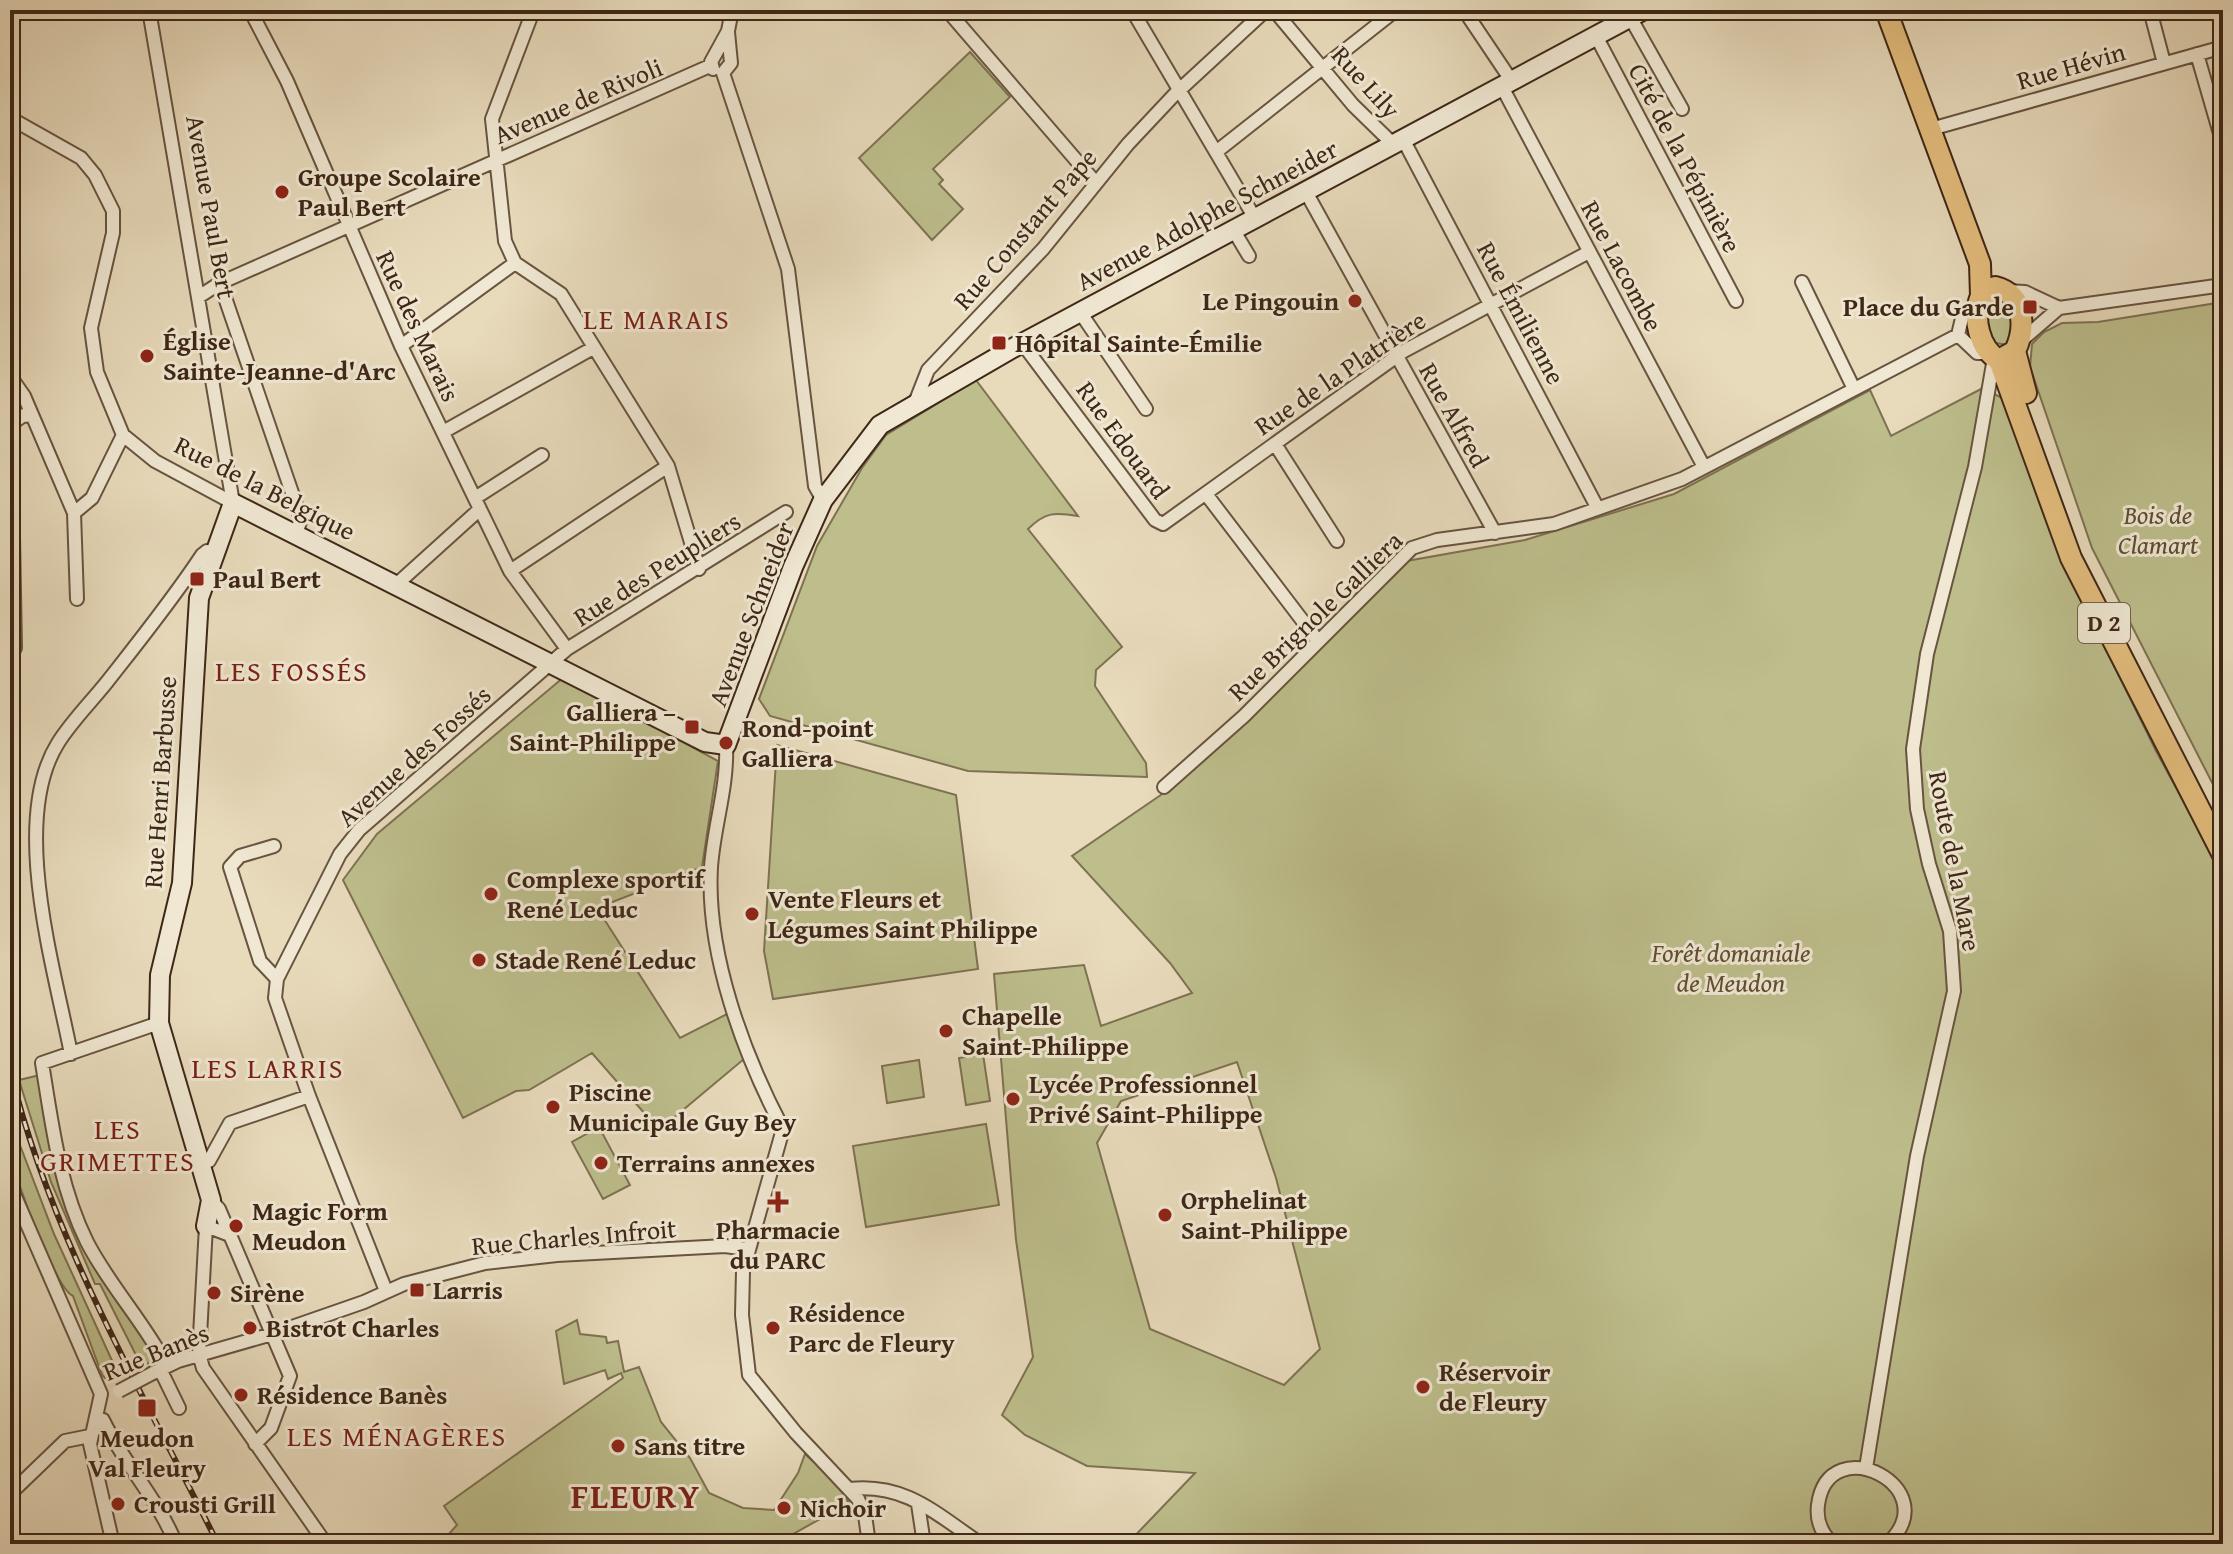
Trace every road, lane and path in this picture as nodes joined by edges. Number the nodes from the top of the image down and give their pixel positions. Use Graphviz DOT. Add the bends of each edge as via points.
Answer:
graph roads {
  1 [pos="149,10"];
  2 [pos="250,10"];
  3 [pos="732,10"];
  4 [pos="947,10"];
  5 [pos="1132,10"];
  6 [pos="1266,10"];
  7 [pos="1274,10"];
  8 [pos="1396,10"];
  9 [pos="1464,10"];
  10 [pos="1886,10"];
  11 [pos="2150,10"];
  12 [pos="530,13"];
  13 [pos="1637,14"];
  14 [pos="1596,36"];
  15 [pos="2223,47"];
  16 [pos="2197,54"];
  17 [pos="719,59"];
  18 [pos="2164,63"];
  19 [pos="1323,68"];
  20 [pos="1506,82"];
  21 [pos="1180,90"];
  22 [pos="1682,109"];
  23 [pos="10,118"];
  24 [pos="1931,129"];
  25 [pos="2223,140"];
  26 [pos="1399,143"];
  27 [pos="1216,152"];
  28 [pos="497,160"];
  29 [pos="1095,182"];
  30 [pos="1306,192"];
  31 [pos="1256,220"];
  32 [pos="348,225"];
  33 [pos="1234,231"];
  34 [pos="1589,252"];
  35 [pos="1249,256"];
  36 [pos="515,263"];
  37 [pos="1980,264"];
  38 [pos="1802,282"];
  39 [pos="220,283"];
  40 [pos="2223,285"];
  41 [pos="2004,290"];
  42 [pos="200,296"];
  43 [pos="1979,300"];
  44 [pos="1736,301"];
  45 [pos="1492,303"];
  46 [pos="2059,308"];
  47 [pos="1080,312"];
  48 [pos="1958,335"];
  49 [pos="1022,343"];
  50 [pos="401,346"];
  51 [pos="593,348"];
  52 [pos="2003,353"];
  53 [pos="1397,356"];
  54 [pos="10,376"];
  55 [pos="1854,389"];
  56 [pos="915,403"];
  57 [pos="1146,409"];
  58 [pos="31,416"];
  59 [pos="443,432"];
  60 [pos="123,435"];
  61 [pos="1275,444"];
  62 [pos="542,455"];
  63 [pos="668,466"];
  64 [pos="1704,467"];
  65 [pos="1206,494"];
  66 [pos="823,500"];
  67 [pos="233,503"];
  68 [pos="477,504"];
  69 [pos="1597,507"];
  70 [pos="786,512"];
  71 [pos="74,513"];
  72 [pos="1495,533"];
  73 [pos="296,534"];
  74 [pos="1337,541"];
  75 [pos="215,553"];
  76 [pos="699,569"];
  77 [pos="510,571"];
  78 [pos="397,584"];
  79 [pos="77,599"];
  80 [pos="1318,641"];
  81 [pos="567,649"];
  82 [pos="10,656"];
  83 [pos="552,663"];
  84 [pos="726,745"];
  85 [pos="1164,787"];
  86 [pos="2223,827"];
  87 [pos="274,846"];
  88 [pos="2223,855"];
  89 [pos="277,979"];
  90 [pos="159,1023"];
  91 [pos="71,1054"];
  92 [pos="309,1096"];
  93 [pos="201,1164"];
  94 [pos="10,1185"];
  95 [pos="211,1200"];
  96 [pos="206,1226"];
  97 [pos="227,1234"];
  98 [pos="747,1249"];
  99 [pos="386,1291"];
  100 [pos="272,1334"];
  101 [pos="199,1354"];
  102 [pos="160,1369"];
  103 [pos="101,1398"];
  104 [pos="179,1408"];
  105 [pos="97,1419"];
  106 [pos="90,1436"];
  107 [pos="255,1444"];
  108 [pos="1866,1468"];
  109 [pos="850,1489"];
  110 [pos="10,1494"];
  111 [pos="918,1504"];
  112 [pos="1891,1540"];
  113 [pos="113,1544"];
  114 [pos="176,1544"];
  115 [pos="326,1544"];
  116 [pos="869,1544"];
  117 [pos="924,1544"];
  118 [pos="981,1544"];
  119 [pos="1833,1544"];
  120 [pos="1907,1544"];
  1 -- 42 [label="street, Avenue Paul Bert"];
  2 -- 32 [label="street, Rue des Marais" via="287,81"];
  3 -- 17 [label="street"];
  4 -- 29 [label="street"];
  5 -- 21 [label="street"];
  6 -- 21 [label="street, Rue Constant Pape"];
  7 -- 19 [label="street, Rue Lily"];
  8 -- 19 [label="street"];
  9 -- 20 [label="street, Rue Lacombe"];
  10 -- 24 [label="main road"];
  11 -- 18 [label="street"];
  12 -- 28 [label="street" via="492,119"];
  13 -- 14 [label="street, Avenue Adolphe Schneider"];
  13 -- 22 [label="street"];
  14 -- 20 [label="street, Avenue Adolphe Schneider"];
  14 -- 44 [label="street, Cité de la Pépinière"];
  15 -- 16 [label="street, Rue Hévin"];
  16 -- 18 [label="street, Rue Hévin"];
  16 -- 25 [label="street"];
  17 -- 28 [label="street, Avenue de Rivoli"];
  17 -- 66 [label="street" via="716,71 723,73 788,269 815,486"];
  18 -- 24 [label="street, Rue Hévin"];
  19 -- 26 [label="street, Rue Lily"];
  19 -- 27 [label="street"];
  20 -- 26 [label="street, Avenue Adolphe Schneider"];
  20 -- 34 [label="street, Rue Lacombe"];
  21 -- 27 [label="street"];
  21 -- 29 [label="street, Rue Constant Pape"];
  23 -- 60 [label="street, Rue de la Belgique" via="81,158 113,211 113,233 91,328 97,372"];
  24 -- 37 [label="main road"];
  26 -- 30 [label="street, Avenue Adolphe Schneider"];
  26 -- 45 [label="street, Rue Émilienne"];
  27 -- 31 [label="street"];
  28 -- 32 [label="street, Avenue de Rivoli"];
  28 -- 36 [label="street" via="505,241"];
  29 -- 56 [label="street, Rue Constant Pape" via="1035,257 928,370"];
  30 -- 31 [label="street, Avenue Adolphe Schneider"];
  30 -- 53 [label="street, Rue Alfred"];
  31 -- 33 [label="street, Avenue Adolphe Schneider"];
  32 -- 39 [label="street, Avenue de Rivoli"];
  32 -- 50 [label="street, Rue des Marais"];
  33 -- 35 [label="street"];
  33 -- 47 [label="street, Avenue Adolphe Schneider"];
  34 -- 45 [label="street, Rue de la Platrière"];
  34 -- 64 [label="street, Rue Lacombe"];
  36 -- 50 [label="street"];
  36 -- 51 [label="street" via="561,294"];
  37 -- 41 [label="main road"];
  37 -- 43 [label="main road"];
  38 -- 55 [label="street"];
  39 -- 42 [label="street, Avenue de Rivoli"];
  39 -- 73 [label="street" via="301,519"];
  40 -- 46 [label="street"];
  41 -- 43 [label="main road" via="1990,289"];
  41 -- 46 [label="street" via="2025,292"];
  41 -- 52 [label="main road" via="2020,309 2023,324"];
  42 -- 67 [label="street, Avenue Paul Bert"];
  43 -- 48 [label="street" via="1962,318"];
  43 -- 52 [label="main road" via="1978,331"];
  45 -- 53 [label="street, Rue de la Platrière"];
  45 -- 69 [label="street, Rue Émilienne"];
  46 -- 52 [label="street"];
  47 -- 49 [label="street, Avenue Adolphe Schneider"];
  47 -- 57 [label="street"];
  48 -- 52 [label="street" via="1977,353"];
  48 -- 55 [label="street, Rue Brignole Galliera"];
  49 -- 56 [label="street, Avenue Adolphe Schneider"];
  49 -- 65 [label="street, Rue Edouard" via="1159,523"];
  50 -- 59 [label="street, Rue des Marais"];
  51 -- 59 [label="street"];
  51 -- 63 [label="street"];
  52 -- 86 [label="main road, D 2" via="2018,373 2084,554"];
  52 -- 88 [label="main road, D 2" via="2071,558"];
  52 -- 108 [label="street, Route de la Mare" via="1927,654 1913,749 1917,809 1950,931 1954,991 1917,1156"];
  53 -- 61 [label="street, Rue de la Platrière"];
  53 -- 72 [label="street, Rue Alfred"];
  54 -- 58 [label="street"];
  55 -- 64 [label="street, Rue Brignole Galliera"];
  56 -- 66 [label="street, Avenue Adolphe Schneider" via="880,425"];
  58 -- 71 [label="street"];
  58 -- 82 [label="street" via="11,424 15,648"];
  59 -- 68 [label="street, Rue des Marais"];
  60 -- 67 [label="street, Rue de la Belgique" via="155,461"];
  60 -- 71 [label="street" via="92,498"];
  61 -- 65 [label="street, Rue de la Platrière"];
  61 -- 74 [label="street"];
  62 -- 68 [label="street"];
  63 -- 76 [label="street"];
  63 -- 77 [label="street"];
  64 -- 69 [label="street, Rue Brignole Galliera"];
  65 -- 80 [label="street, Rue Edouard"];
  66 -- 84 [label="street, Avenue Schneider"];
  67 -- 73 [label="street, Rue de la Belgique"];
  67 -- 75 [label="street, Avenue Paul Bert"];
  68 -- 77 [label="street, Rue des Marais"];
  68 -- 78 [label="street"];
  69 -- 72 [label="street, Rue Brignole Galliera" via="1554,524"];
  70 -- 76 [label="street, Rue des Peupliers"];
  71 -- 79 [label="street"];
  72 -- 80 [label="street, Rue Brignole Galliera" via="1412,548"];
  73 -- 78 [label="street, Rue de la Belgique"];
  75 -- 90 [label="street, Rue Henri Barbusse" via="199,598 182,883 160,975"];
  75 -- 91 [label="street" via="202,555 57,744 43,775 38,802 40,874"];
  76 -- 81 [label="street, Rue des Peupliers"];
  77 -- 81 [label="street, Rue des Marais"];
  78 -- 83 [label="street, Rue de la Belgique"];
  80 -- 85 [label="street, Rue Brignole Galliera"];
  81 -- 83 [label="street, Rue des Peupliers"];
  83 -- 84 [label="street, Rue de la Belgique" via="705,742"];
  83 -- 89 [label="street, Avenue des Fossés" via="359,830 340,854"];
  84 -- 98 [label="street" via="728,769 712,864 710,921 757,1081 783,1129"];
  87 -- 89 [label="street" via="240,856 230,867 260,961"];
  89 -- 92 [label="street" via="275,998"];
  90 -- 91 [label="street"];
  90 -- 93 [label="street, Rue Henri Barbusse"];
  91 -- 102 [label="street" via="42,1063 59,1165 91,1248 152,1336"];
  92 -- 93 [label="street" via="227,1125 209,1161"];
  92 -- 99 [label="street"];
  93 -- 95 [label="street, Rue Henri Barbusse"];
  94 -- 103 [label="street"];
  95 -- 96 [label="street, Rue Henri Barbusse"];
  95 -- 97 [label="street, Rue Henri Barbusse"];
  96 -- 97 [label="street"];
  96 -- 101 [label="street"];
  97 -- 100 [label="street, Rue Henri Barbusse"];
  98 -- 99 [label="street, Rue Charles Infroit" via="587,1253 485,1263"];
  98 -- 109 [label="street" via="742,1315 749,1375"];
  99 -- 100 [label="street, Rue Charles Infroit"];
  100 -- 101 [label="street, Rue Banès"];
  100 -- 107 [label="street, Rue Henri Barbusse" via="290,1376 271,1428"];
  101 -- 102 [label="street, Rue Banès"];
  101 -- 107 [label="street"];
  102 -- 103 [label="street, Rue Banès, bridge"];
  102 -- 104 [label="street"];
  103 -- 105 [label="street, Rue Banès"];
  105 -- 106 [label="street, Rue Banès"];
  105 -- 114 [label="street" via="103,1420 165,1517"];
  106 -- 110 [label="street" via="65,1441"];
  106 -- 113 [label="street"];
  107 -- 115 [label="street"];
  108 -- 112 [label="street" via="1891,1480 1899,1491 1903,1521"];
  108 -- 119 [label="street" via="1841,1472 1823,1489 1819,1524"];
  109 -- 111 [label="street" via="877,1486 899,1491"];
  109 -- 116 [label="street" via="865,1515"];
  111 -- 117 [label="street"];
  111 -- 118 [label="street"];
  112 -- 120 [label="street"];
}
